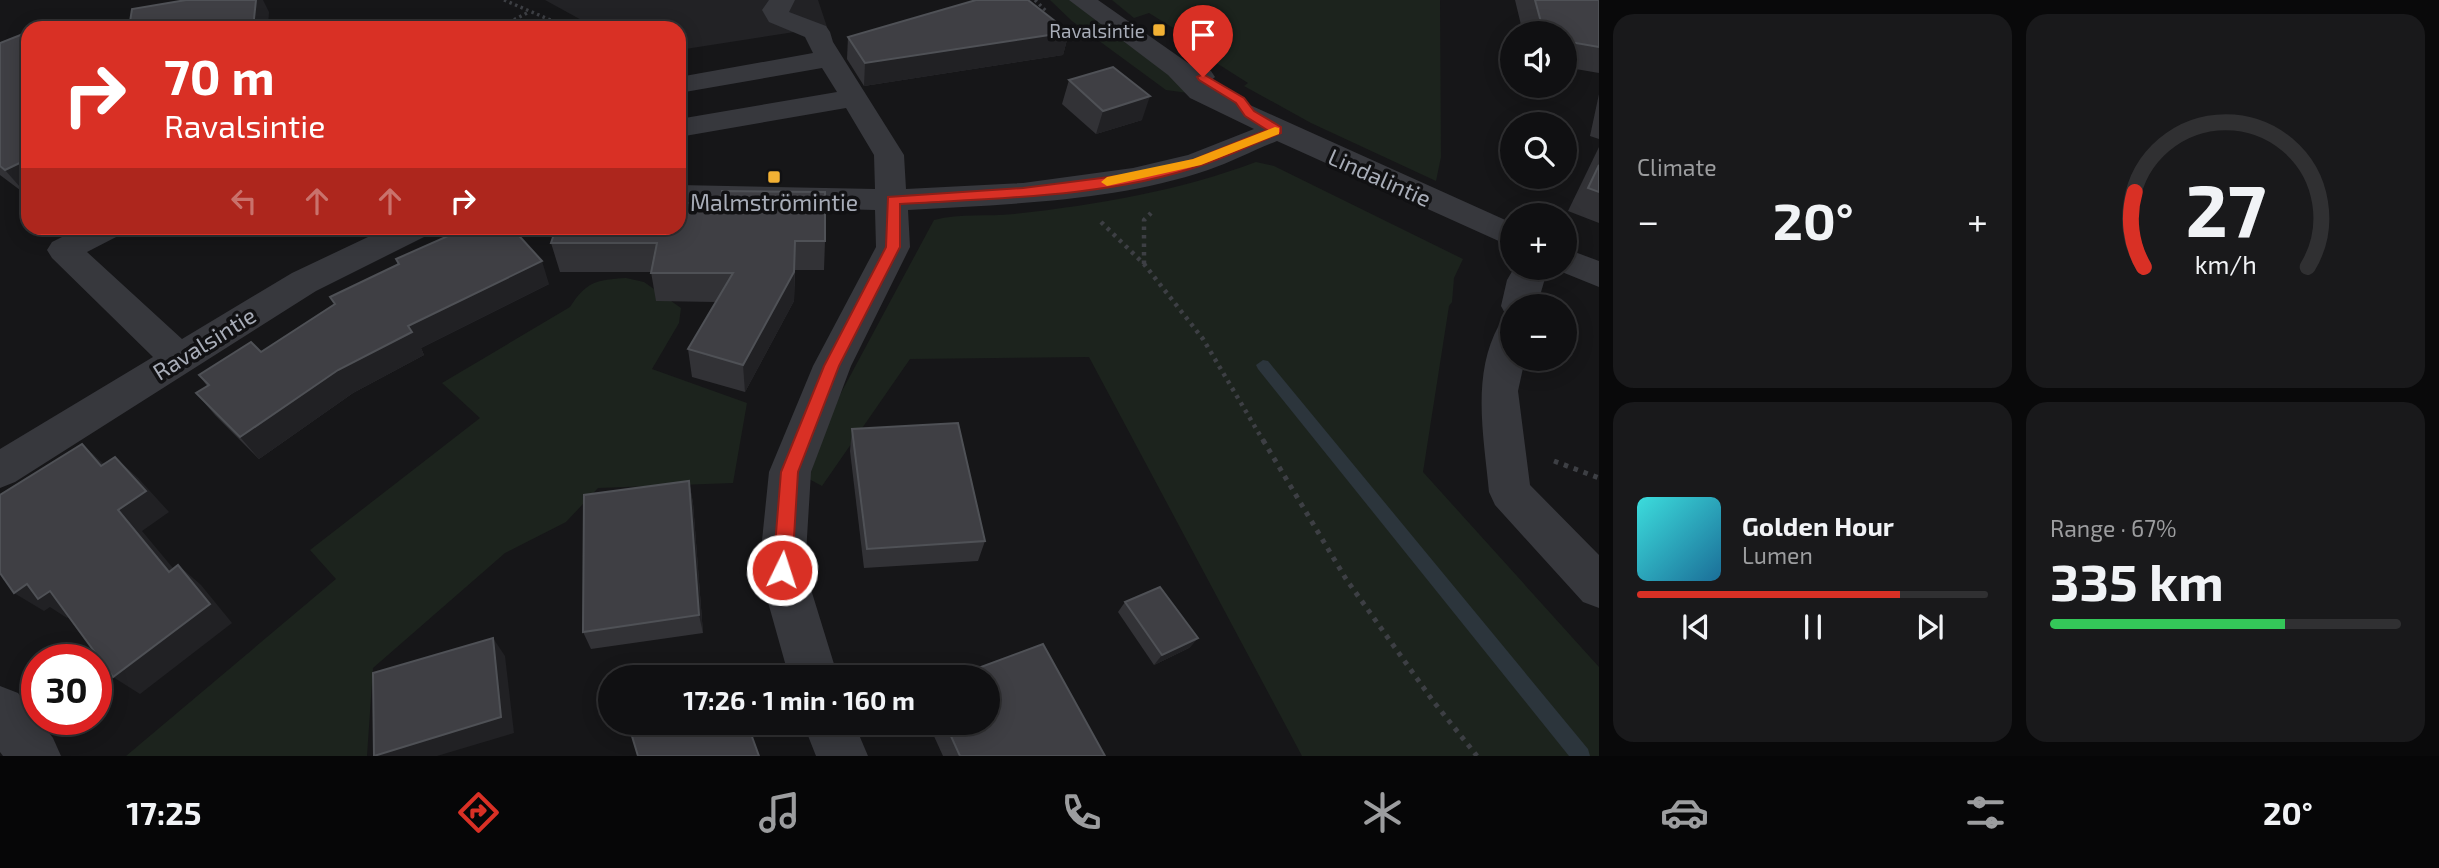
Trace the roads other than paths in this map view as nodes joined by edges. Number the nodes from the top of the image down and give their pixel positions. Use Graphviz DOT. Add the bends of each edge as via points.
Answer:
graph roads {
  1 [pos="782,0"];
  2 [pos="1082,0"];
  3 [pos="830,58"];
  4 [pos="686,84"];
  5 [pos="854,98"];
  6 [pos="686,127"];
  7 [pos="1277,130"];
  8 [pos="686,195"];
  9 [pos="893,200"];
  10 [pos="1500,231"];
  11 [pos="93,235"];
  12 [pos="401,235"];
  13 [pos="1577,266"];
  14 [pos="1599,275"];
  15 [pos="178,358"];
  16 [pos="1504,371"];
  17 [pos="0,470"];
  18 [pos="1599,587"];
  19 [pos="810,665"];
  20 [pos="0,712"];
  21 [pos="833,735"];
  22 [pos="35,756"];
  23 [pos="842,756"];
  1 -- 3 [label="street" via="775,10 778,17 817,32"];
  2 -- 7 [label="street, Lindalintie" via="1178,69 1185,82 1217,103"];
  3 -- 4 [label="street"];
  3 -- 5 [label="street"];
  5 -- 6 [label="street"];
  5 -- 9 [label="street" via="889,155"];
  7 -- 9 [label="street" via="1197,163 1133,178 1023,192"];
  7 -- 10 [label="street, Lindalintie"];
  8 -- 9 [label="street"];
  9 -- 19 [label="street" via="893,247 832,366 790,472 782,570"];
  11 -- 15 [label="street" via="64,250"];
  12 -- 15 [label="street, Ravalsintie" via="304,282"];
  13 -- 14 [label="street"];
  15 -- 17 [label="street, Ravalsintie"];
  16 -- 18 [label="street" via="1499,391 1510,492"];
  20 -- 22 [label="street"];
  21 -- 23 [label="street"];
}
